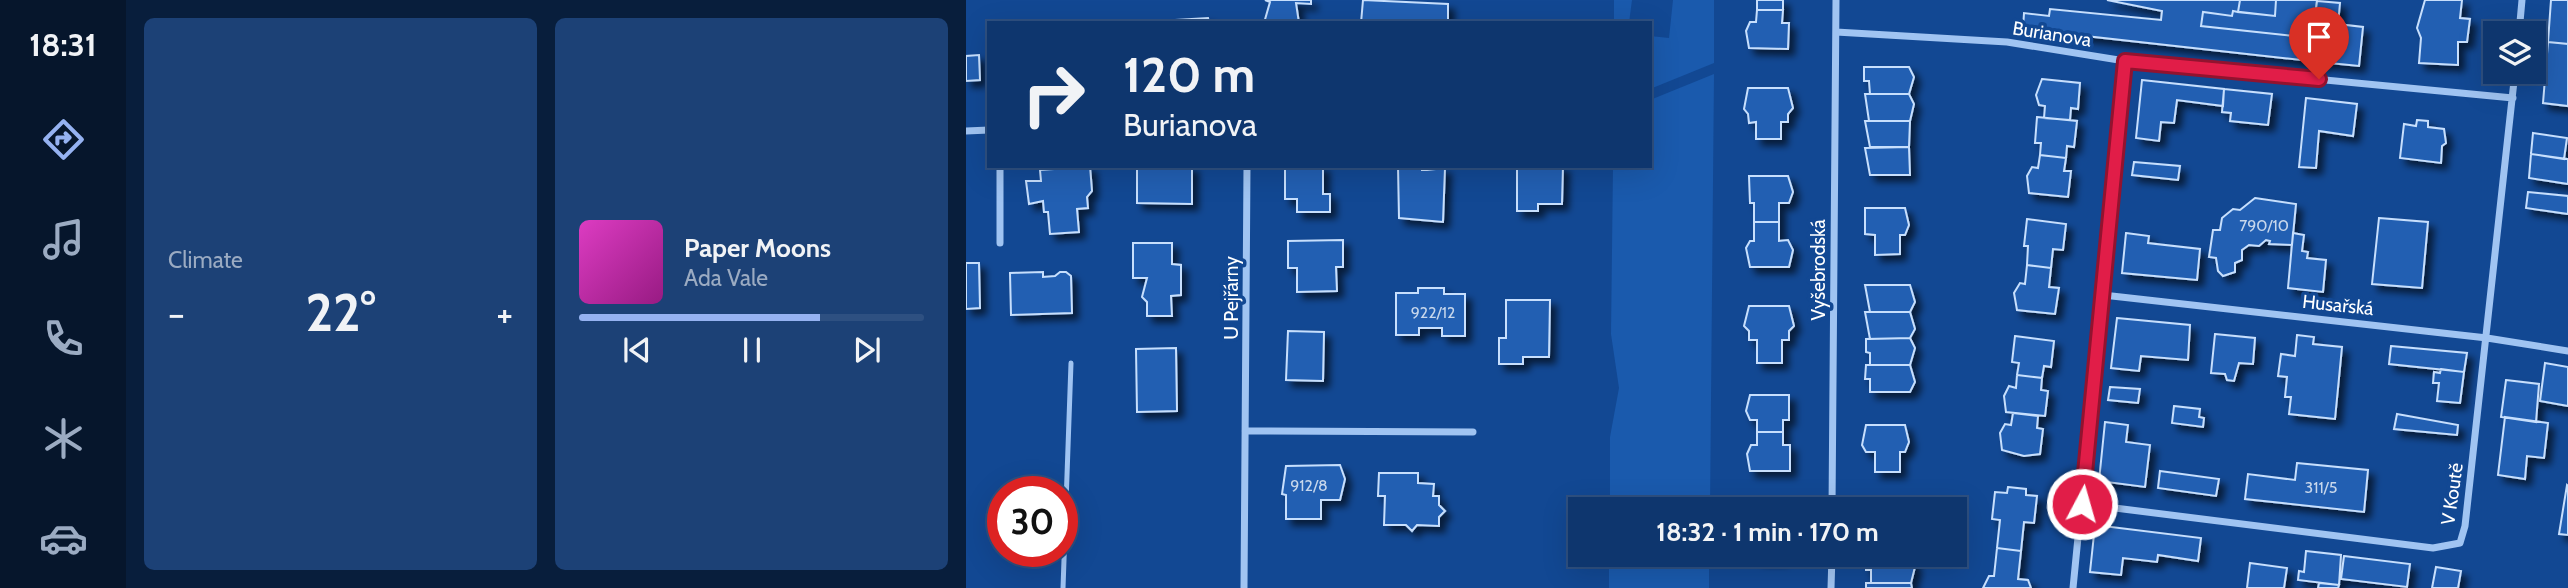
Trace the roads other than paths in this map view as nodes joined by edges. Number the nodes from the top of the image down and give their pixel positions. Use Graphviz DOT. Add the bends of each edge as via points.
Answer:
graph roads {
  1 [pos="1836,0"];
  2 [pos="2522,0"];
  3 [pos="2520,21"];
  4 [pos="1836,32"];
  5 [pos="2125,61"];
  6 [pos="2514,84"];
  7 [pos="2513,98"];
  8 [pos="987,130"];
  9 [pos="966,131"];
  10 [pos="1000,168"];
  11 [pos="1247,168"];
  12 [pos="1000,243"];
  13 [pos="2104,295"];
  14 [pos="2487,338"];
  15 [pos="2568,351"];
  16 [pos="1071,363"];
  17 [pos="1245,431"];
  18 [pos="1473,432"];
  19 [pos="1832,497"];
  20 [pos="2082,504"];
  21 [pos="1832,567"];
  22 [pos="1063,588"];
  23 [pos="1244,588"];
  24 [pos="1831,588"];
  25 [pos="2073,588"];
  1 -- 4 [label="street, Vyšebrodská"];
  2 -- 3 [label="street"];
  4 -- 5 [label="street, Burianova" via="2007,42"];
  4 -- 19 [label="street, Vyšebrodská"];
  5 -- 7 [label="street, Burianova"];
  5 -- 13 [label="street"];
  6 -- 7 [label="street, V Koutě"];
  7 -- 14 [label="street, V Koutě"];
  8 -- 9 [label="street"];
  10 -- 12 [label="street"];
  11 -- 17 [label="street, U Pejřárny"];
  13 -- 14 [label="street, Husařská"];
  13 -- 20 [label="street"];
  14 -- 15 [label="street, Husařská"];
  14 -- 20 [label="street, V Koutě" via="2460,543 2433,548"];
  16 -- 22 [label="lane"];
  17 -- 18 [label="street"];
  17 -- 23 [label="street, U Pejřárny"];
  20 -- 25 [label="street"];
  21 -- 24 [label="street"];
}
